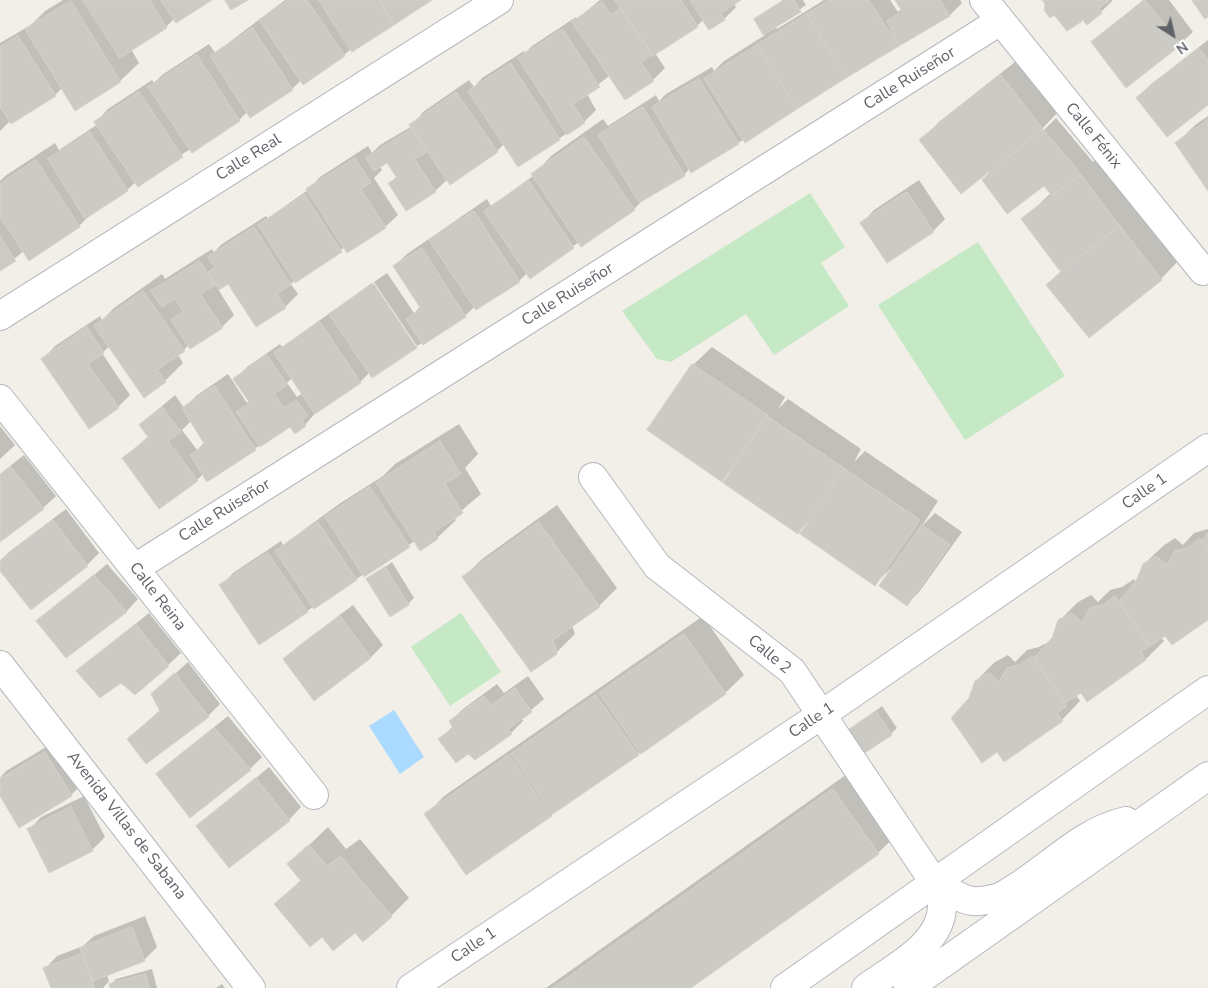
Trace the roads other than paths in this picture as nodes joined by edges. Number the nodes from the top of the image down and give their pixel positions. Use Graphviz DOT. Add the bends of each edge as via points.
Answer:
graph roads {
  1 [pos="499,0"];
  2 [pos="984,0"];
  3 [pos="1000,22"];
  4 [pos="1203,271"];
  5 [pos="0,316"];
  6 [pos="0,398"];
  7 [pos="1208,448"];
  8 [pos="593,477"];
  9 [pos="135,568"];
  10 [pos="0,665"];
  11 [pos="1208,690"];
  12 [pos="821,716"];
  13 [pos="1208,776"];
  14 [pos="314,795"];
  15 [pos="1155,813"];
  16 [pos="934,882"];
  17 [pos="251,988"];
  18 [pos="411,988"];
  19 [pos="785,988"];
  20 [pos="866,988"];
  21 [pos="908,988"];
  1 -- 5 [label="street, Calle Real"];
  2 -- 3 [label="street, Calle Fénix"];
  3 -- 4 [label="street, Calle Fénix"];
  3 -- 9 [label="street, Calle Ruiseñor"];
  6 -- 9 [label="street, Calle Reina"];
  7 -- 12 [label="street, Calle 1"];
  8 -- 12 [label="street, Calle 2" via="657,566 792,671"];
  9 -- 14 [label="street, Calle Reina"];
  10 -- 17 [label="street, Avenida Villas de Sabana"];
  11 -- 16 [label="street"];
  12 -- 16 [label="street, Calle 2"];
  12 -- 18 [label="street, Calle 1"];
  13 -- 15 [label="street"];
  15 -- 16 [label="street" via="1114,824 1083,839 1001,897 973,901"];
  15 -- 21 [label="street"];
  16 -- 19 [label="street"];
  16 -- 20 [label="street" via="942,904 939,921 927,943"];
}
